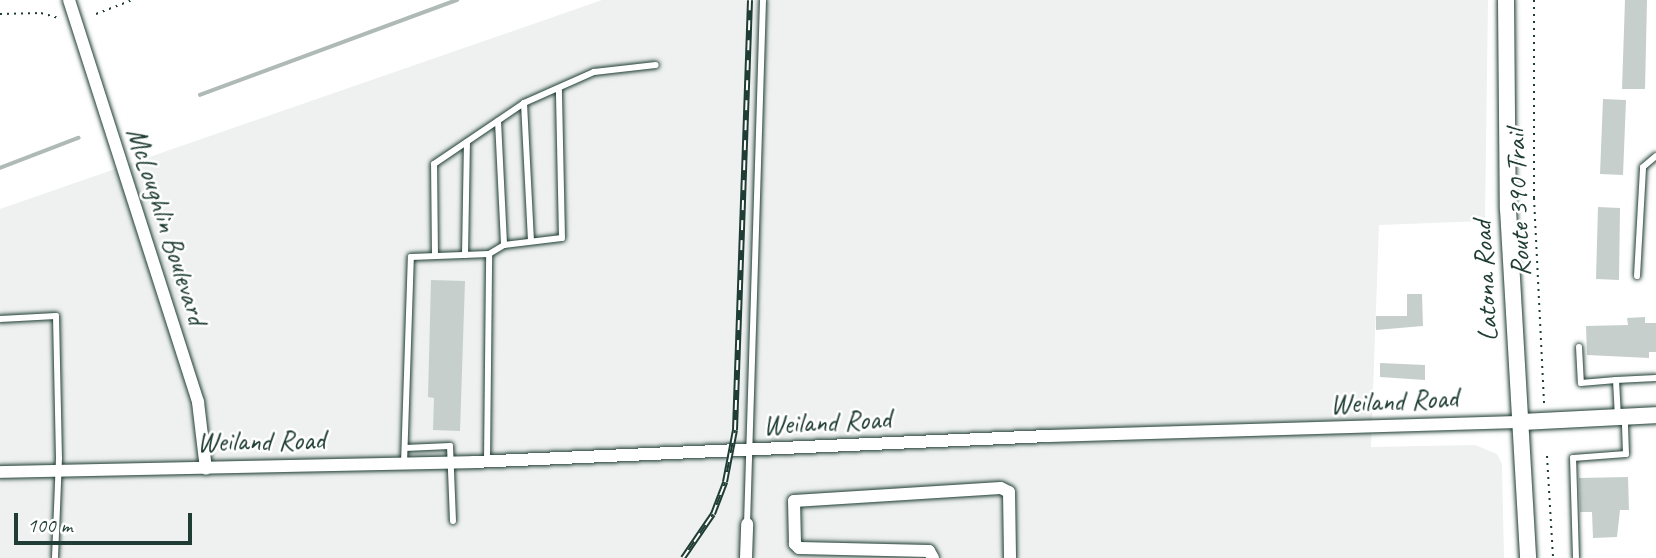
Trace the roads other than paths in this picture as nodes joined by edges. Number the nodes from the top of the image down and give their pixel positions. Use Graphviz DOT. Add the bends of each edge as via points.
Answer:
graph roads {
  1 [pos="69,0"];
  2 [pos="763,0"];
  3 [pos="1506,0"];
  4 [pos="656,65"];
  5 [pos="559,89"];
  6 [pos="524,103"];
  7 [pos="498,121"];
  8 [pos="467,142"];
  9 [pos="1656,156"];
  10 [pos="531,241"];
  11 [pos="504,245"];
  12 [pos="489,254"];
  13 [pos="466,255"];
  14 [pos="435,256"];
  15 [pos="1637,275"];
  16 [pos="0,318"];
  17 [pos="1579,347"];
  18 [pos="1656,378"];
  19 [pos="1616,380"];
  20 [pos="1656,415"];
  21 [pos="1622,417"];
  22 [pos="1520,422"];
  23 [pos="404,448"];
  24 [pos="750,452"];
  25 [pos="487,461"];
  26 [pos="450,463"];
  27 [pos="404,464"];
  28 [pos="206,469"];
  29 [pos="56,470"];
  30 [pos="0,472"];
  31 [pos="453,521"];
  32 [pos="747,524"];
  33 [pos="55,558"];
  34 [pos="747,558"];
  35 [pos="933,558"];
  36 [pos="1010,558"];
  37 [pos="1528,558"];
  38 [pos="1576,558"];
  1 -- 28 [label="street, McLoughlin Boulevard" via="198,402"];
  2 -- 24 [label="lane"];
  3 -- 22 [label="street, Latona Road" via="1507,197"];
  4 -- 5 [label="lane" via="594,72"];
  5 -- 6 [label="lane"];
  5 -- 10 [label="lane" via="562,238"];
  6 -- 7 [label="lane"];
  6 -- 10 [label="lane"];
  7 -- 8 [label="lane"];
  7 -- 11 [label="lane"];
  8 -- 13 [label="lane"];
  8 -- 14 [label="lane" via="434,164"];
  9 -- 15 [label="lane" via="1643,167"];
  10 -- 11 [label="lane"];
  11 -- 12 [label="lane"];
  12 -- 13 [label="lane"];
  12 -- 25 [label="lane"];
  13 -- 14 [label="lane"];
  14 -- 23 [label="lane" via="411,257"];
  16 -- 29 [label="lane" via="56,316"];
  17 -- 19 [label="lane" via="1581,383"];
  18 -- 19 [label="lane"];
  19 -- 21 [label="lane"];
  20 -- 21 [label="street, Weiland Road"];
  21 -- 22 [label="street, Weiland Road"];
  21 -- 38 [label="lane" via="1626,454 1573,458"];
  22 -- 24 [label="street, Weiland Road" via="1047,436"];
  22 -- 37 [label="street, Latona Road"];
  23 -- 26 [label="lane" via="450,446"];
  23 -- 27 [label="lane"];
  24 -- 25 [label="street, Weiland Road"];
  24 -- 32 [label="lane"];
  25 -- 26 [label="street, Weiland Road"];
  26 -- 27 [label="street, Weiland Road"];
  26 -- 31 [label="lane"];
  27 -- 28 [label="street, Weiland Road"];
  28 -- 29 [label="street, Weiland Road"];
  29 -- 30 [label="street, Weiland Road"];
  29 -- 33 [label="lane"];
  32 -- 34 [label="street"];
  35 -- 36 [label="street" via="929,551 799,548 793,501 1001,488 1009,492"];
}
